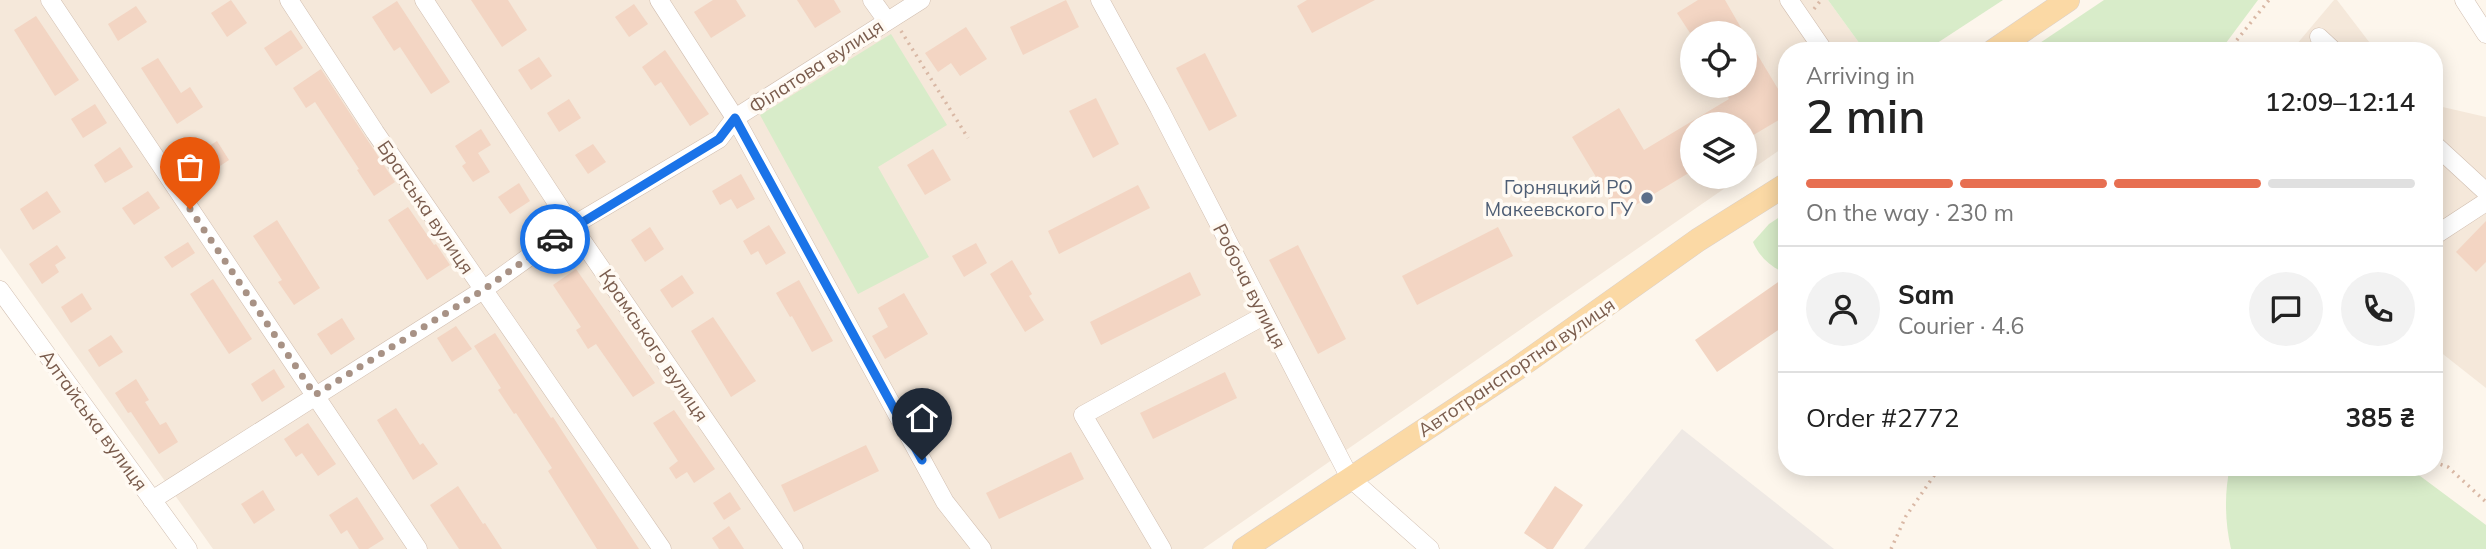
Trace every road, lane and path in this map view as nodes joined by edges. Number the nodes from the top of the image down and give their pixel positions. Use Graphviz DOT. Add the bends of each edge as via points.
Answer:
graph roads {
  1 [pos="51,0"];
  2 [pos="289,0"];
  3 [pos="424,0"];
  4 [pos="659,0"];
  5 [pos="872,0"];
  6 [pos="920,0"];
  7 [pos="1100,0"];
  8 [pos="1789,0"];
  9 [pos="2068,0"];
  10 [pos="2269,0"];
  11 [pos="2464,0"];
  12 [pos="890,19"];
  13 [pos="2486,34"];
  14 [pos="2319,37"];
  15 [pos="1818,42"];
  16 [pos="2006,42"];
  17 [pos="2235,42"];
  18 [pos="2324,42"];
  19 [pos="735,118"];
  20 [pos="968,138"];
  21 [pos="2443,152"];
  22 [pos="1778,190"];
  23 [pos="2486,192"];
  24 [pos="2486,202"];
  25 [pos="572,226"];
  26 [pos="2443,230"];
  27 [pos="0,290"];
  28 [pos="483,290"];
  29 [pos="1265,315"];
  30 [pos="315,395"];
  31 [pos="2443,465"];
  32 [pos="1934,476"];
  33 [pos="1350,478"];
  34 [pos="152,500"];
  35 [pos="2486,502"];
  36 [pos="188,549"];
  37 [pos="418,549"];
  38 [pos="662,549"];
  39 [pos="794,549"];
  40 [pos="982,549"];
  41 [pos="1162,549"];
  42 [pos="1244,549"];
  43 [pos="1430,549"];
  44 [pos="1891,549"];
  1 -- 30 [label="street"];
  2 -- 28 [label="street, Братська вулиця"];
  3 -- 25 [label="street, Крамського вулиця"];
  4 -- 19 [label="street"];
  5 -- 12 [label="street"];
  6 -- 12 [label="street, Філатова вулиця"];
  7 -- 29 [label="street, Робоча вулиця"];
  8 -- 15 [label="street"];
  9 -- 16 [label="main road"];
  10 -- 17 [label="path"];
  11 -- 13 [label="street"];
  12 -- 19 [label="street, Філатова вулиця"];
  12 -- 20 [label="path"];
  14 -- 18 [label="street"];
  19 -- 25 [label="street, Філатова вулиця" via="719,139"];
  19 -- 40 [label="street" via="945,502"];
  21 -- 23 [label="street"];
  22 -- 33 [label="main road, Автотранспортна вулиця"];
  24 -- 26 [label="street"];
  25 -- 28 [label="street, Філатова вулиця"];
  25 -- 39 [label="street, Крамського вулиця"];
  27 -- 34 [label="street, Алтайська вулиця"];
  28 -- 30 [label="street, Філатова вулиця"];
  28 -- 38 [label="street, Братська вулиця"];
  29 -- 33 [label="street, Робоча вулиця"];
  29 -- 41 [label="street" via="1083,415"];
  30 -- 34 [label="street, Філатова вулиця"];
  30 -- 37 [label="street"];
  31 -- 35 [label="path"];
  32 -- 44 [label="path" via="1906,516"];
  33 -- 42 [label="main road, Автотранспортна вулиця"];
  33 -- 43 [label="street, Робоча вулиця"];
  34 -- 36 [label="street, Алтайська вулиця"];
}
